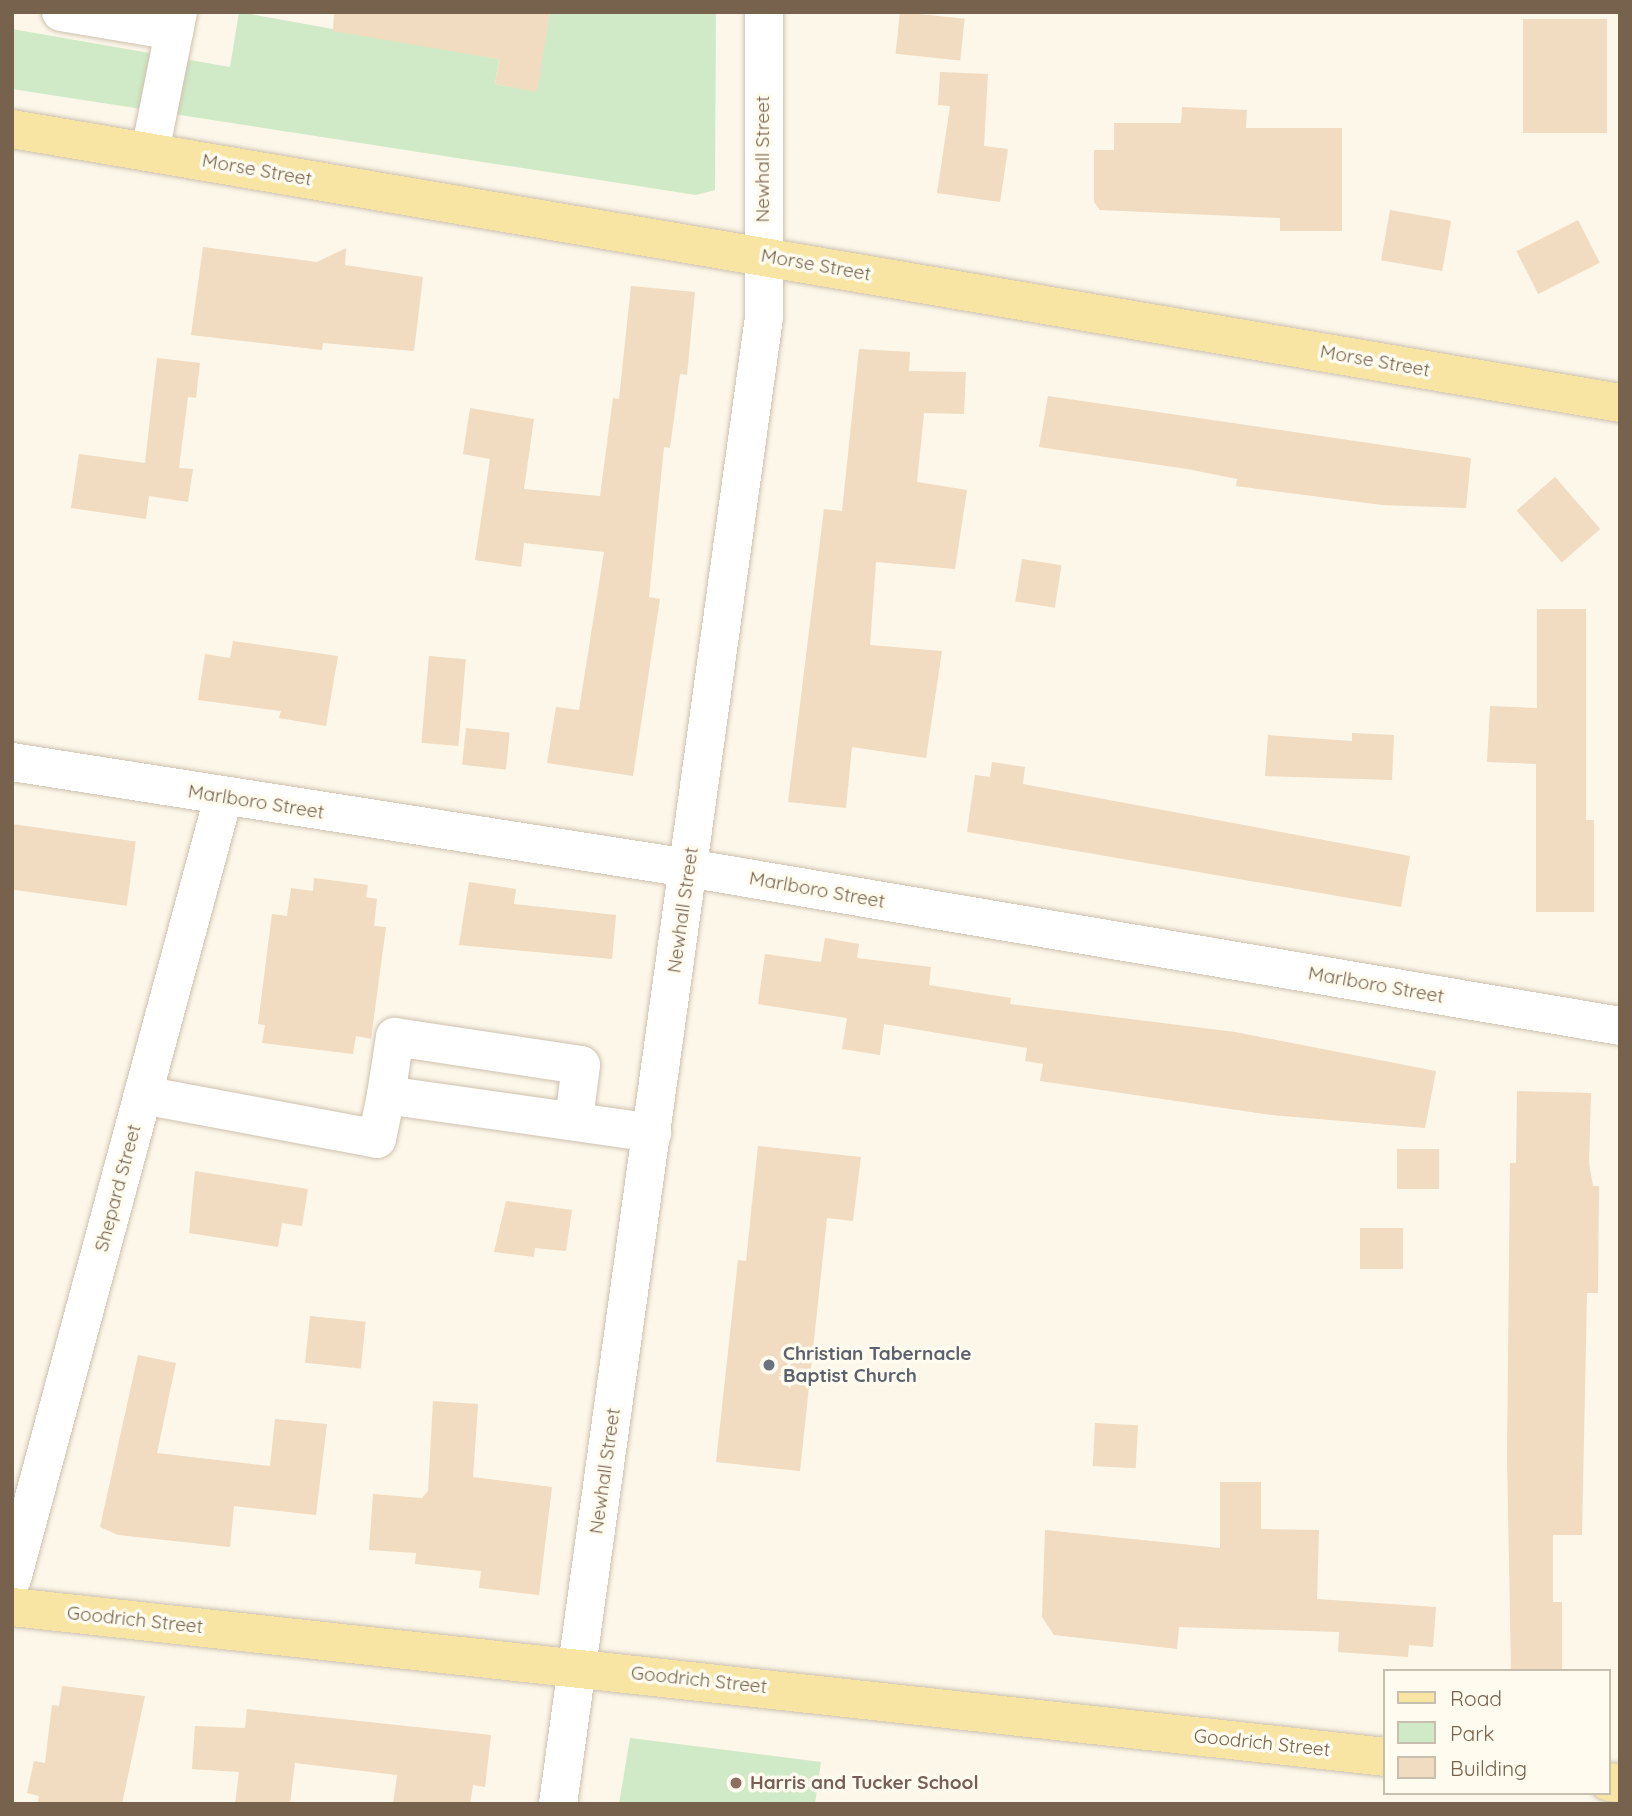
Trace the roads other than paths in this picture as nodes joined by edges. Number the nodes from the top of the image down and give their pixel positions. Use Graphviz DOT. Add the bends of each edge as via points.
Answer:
graph roads {
  1 [pos="61,12"];
  2 [pos="764,12"];
  3 [pos="176,22"];
  4 [pos="12,129"];
  5 [pos="150,152"];
  6 [pos="763,255"];
  7 [pos="1620,403"];
  8 [pos="12,762"];
  9 [pos="223,798"];
  10 [pos="688,868"];
  11 [pos="1620,1026"];
  12 [pos="143,1095"];
  13 [pos="386,1095"];
  14 [pos="573,1120"];
  15 [pos="652,1133"];
  16 [pos="12,1579"];
  17 [pos="12,1607"];
  18 [pos="576,1667"];
  19 [pos="1384,1757"];
  20 [pos="558,1804"];
  1 -- 3 [label="street"];
  2 -- 6 [label="street, Newhall Street"];
  3 -- 5 [label="street"];
  4 -- 5 [label="main road, Morse Street"];
  5 -- 6 [label="main road, Morse Street"];
  6 -- 7 [label="main road, Morse Street"];
  6 -- 10 [label="street, Newhall Street" via="764,317"];
  8 -- 9 [label="street, Marlboro Street"];
  9 -- 10 [label="street, Marlboro Street"];
  9 -- 12 [label="street, Shepard Street"];
  10 -- 11 [label="street, Marlboro Street"];
  10 -- 15 [label="street, Newhall Street"];
  12 -- 13 [label="street" via="377,1139"];
  12 -- 16 [label="street, Shepard Street"];
  13 -- 14 [label="street"];
  13 -- 14 [label="street" via="395,1037 581,1065"];
  14 -- 15 [label="street"];
  15 -- 18 [label="street, Newhall Street"];
  17 -- 18 [label="main road, Goodrich Street"];
  18 -- 19 [label="main road, Goodrich Street"];
  18 -- 20 [label="street, Newhall Street"];
}
